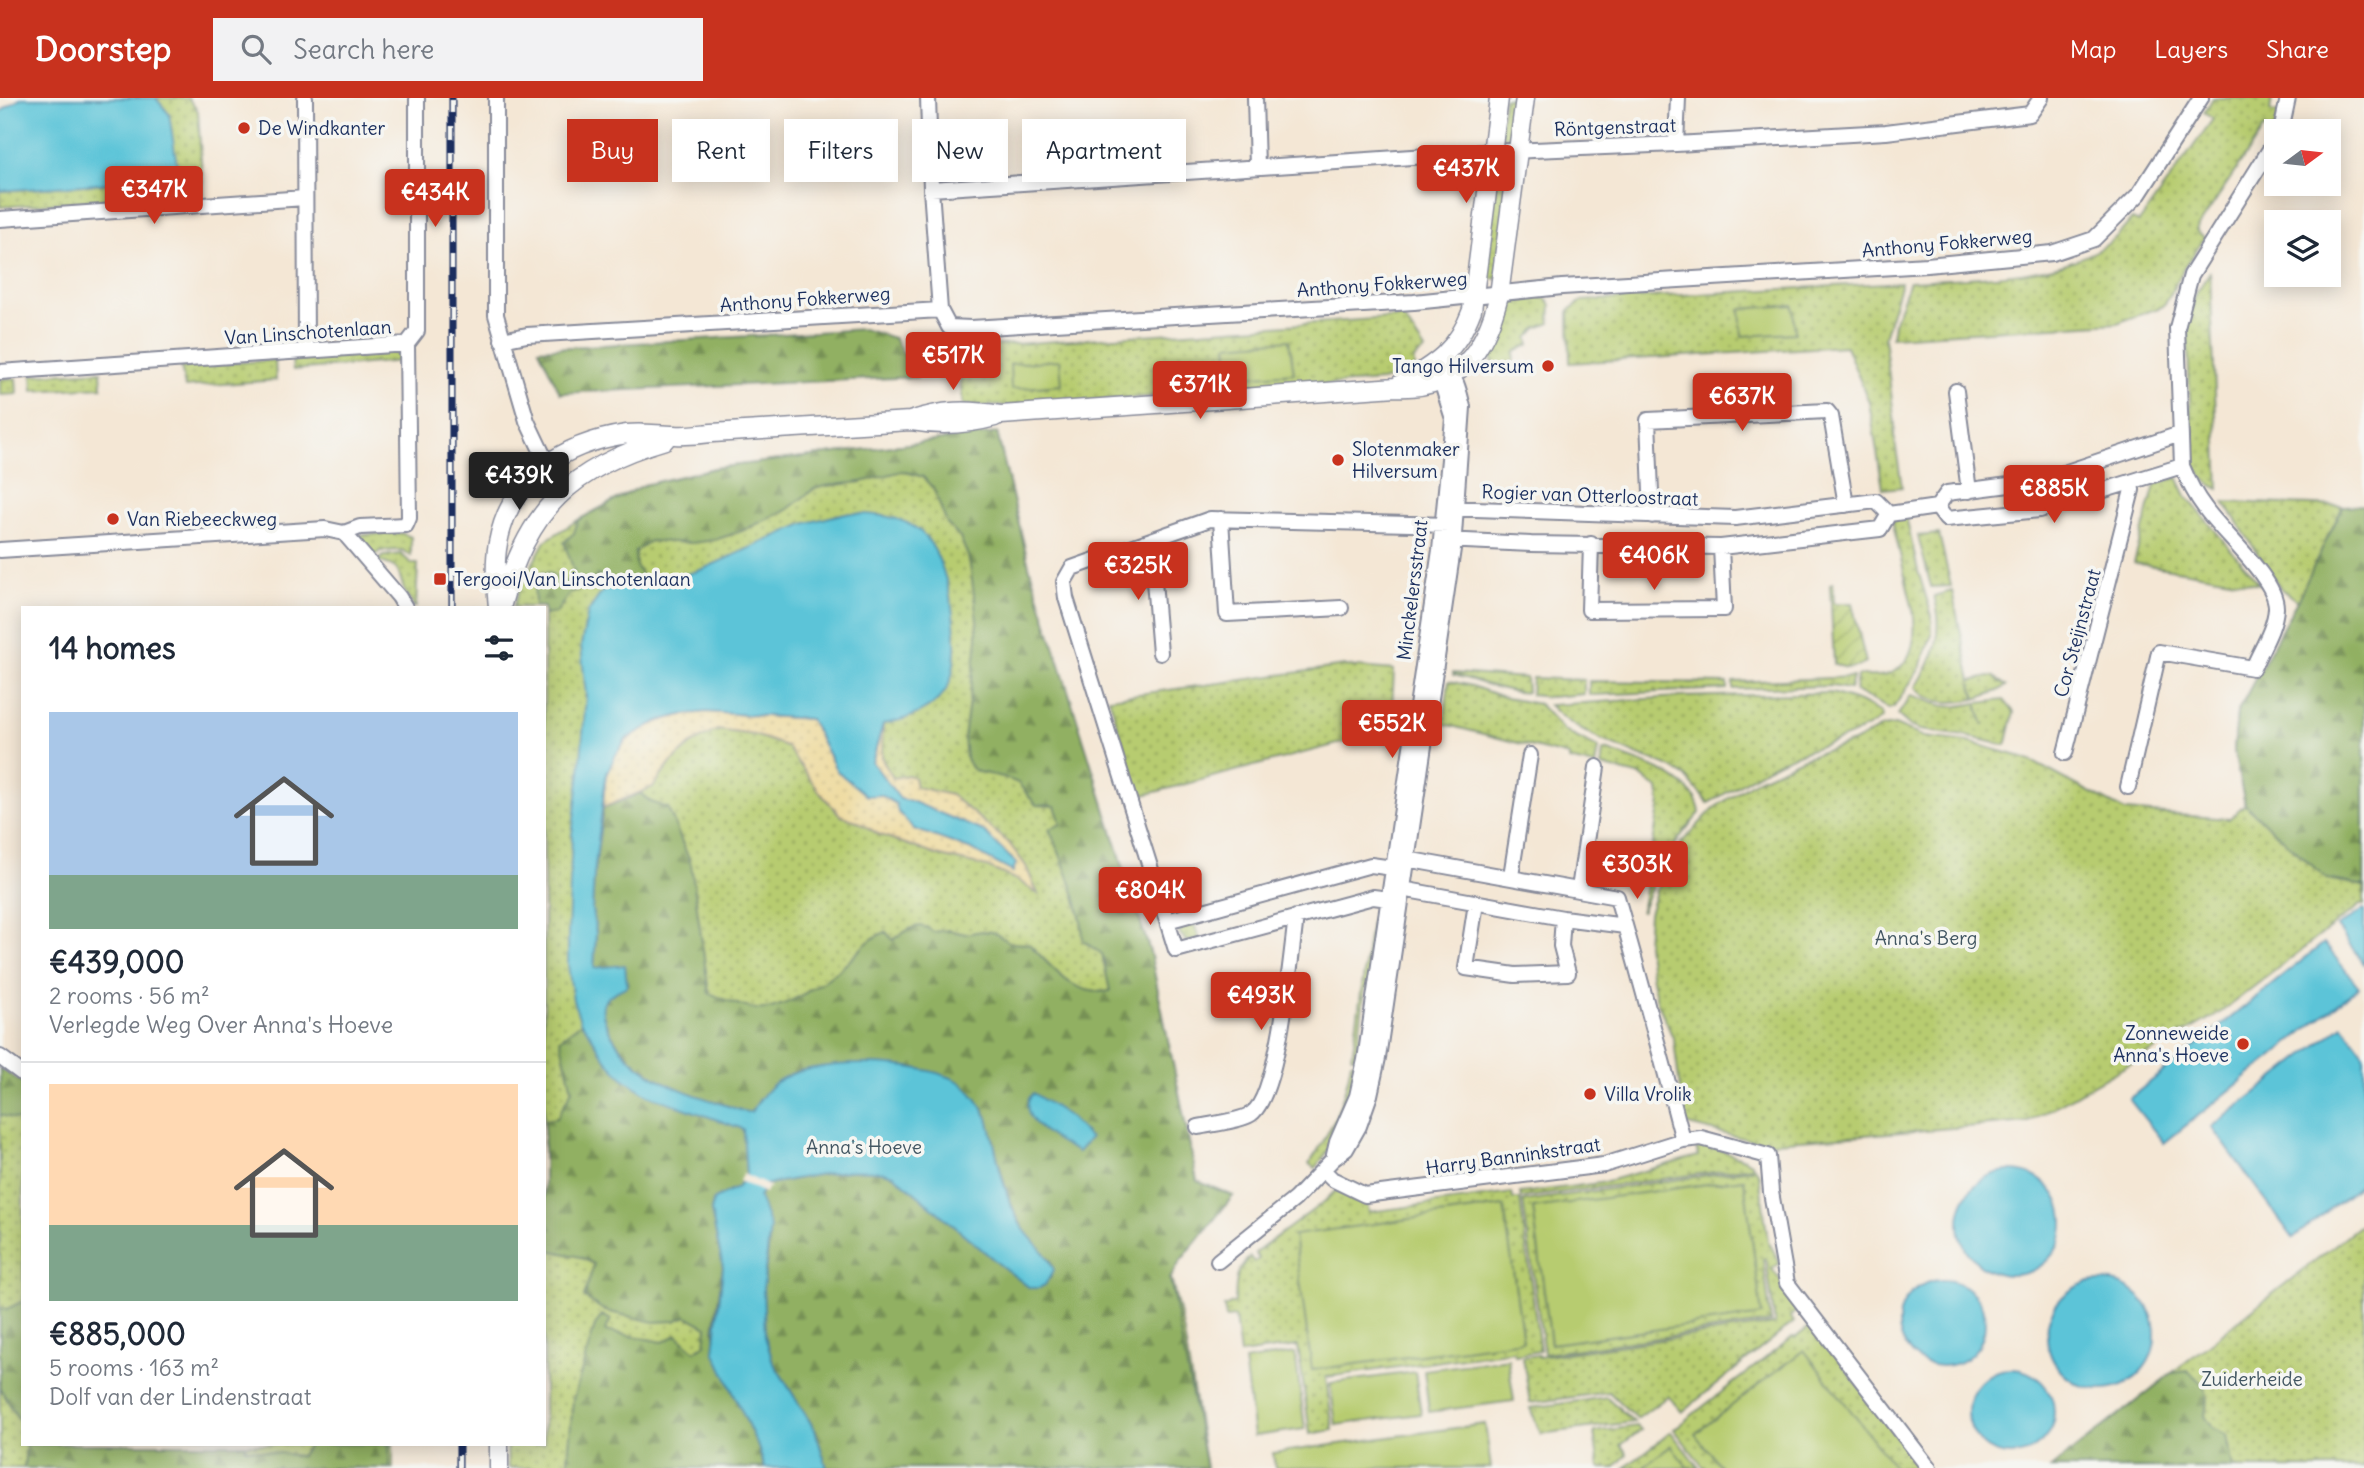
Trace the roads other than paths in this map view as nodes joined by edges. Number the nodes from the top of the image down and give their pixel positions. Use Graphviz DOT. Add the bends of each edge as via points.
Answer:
graph roads {
  1 [pos="305,98"];
  2 [pos="417,98"];
  3 [pos="496,98"];
  4 [pos="928,98"];
  5 [pos="1255,98"];
  6 [pos="1499,98"];
  7 [pos="1525,98"];
  8 [pos="1678,98"];
  9 [pos="2041,98"];
  10 [pos="2288,98"];
  11 [pos="2199,99"];
  12 [pos="2284,119"];
  13 [pos="1676,144"];
  14 [pos="1519,151"];
  15 [pos="1492,152"];
  16 [pos="2264,159"];
  17 [pos="1257,167"];
  18 [pos="931,189"];
  19 [pos="305,198"];
  20 [pos="0,219"];
  21 [pos="1499,295"];
  22 [pos="1474,296"];
  23 [pos="940,310"];
  24 [pos="502,340"];
  25 [pos="407,344"];
  26 [pos="306,350"];
  27 [pos="1439,360"];
  28 [pos="0,372"];
  29 [pos="1447,378"];
  30 [pos="1396,387"];
  31 [pos="1956,391"];
  32 [pos="2179,434"];
  33 [pos="680,435"];
  34 [pos="572,449"];
  35 [pos="547,463"];
  36 [pos="2182,466"];
  37 [pos="586,472"];
  38 [pos="531,479"];
  39 [pos="2131,483"];
  40 [pos="1969,491"];
  41 [pos="551,505"];
  42 [pos="1846,505"];
  43 [pos="1937,507"];
  44 [pos="1449,508"];
  45 [pos="1889,514"];
  46 [pos="1652,516"];
  47 [pos="1221,519"];
  48 [pos="1735,519"];
  49 [pos="1448,524"];
  50 [pos="344,533"];
  51 [pos="1447,540"];
  52 [pos="1141,544"];
  53 [pos="1591,544"];
  54 [pos="1737,545"];
  55 [pos="1721,547"];
  56 [pos="0,550"];
  57 [pos="404,606"];
  58 [pos="500,606"];
  59 [pos="500,606"];
  60 [pos="1341,608"];
  61 [pos="1160,653"];
  62 [pos="2065,753"];
  63 [pos="1530,755"];
  64 [pos="1597,767"];
  65 [pos="2128,787"];
  66 [pos="1406,859"];
  67 [pos="1393,868"];
  68 [pos="1511,876"];
  69 [pos="1402,889"];
  70 [pos="1578,890"];
  71 [pos="1389,899"];
  72 [pos="1476,903"];
  73 [pos="1296,917"];
  74 [pos="1563,918"];
  75 [pos="1167,921"];
  76 [pos="1625,926"];
  77 [pos="0,1057"];
  78 [pos="21,1073"];
  79 [pos="1199,1127"];
  80 [pos="1683,1140"];
  81 [pos="1333,1159"];
  82 [pos="1324,1171"];
  83 [pos="1219,1262"];
  84 [pos="499,1446"];
  85 [pos="499,1468"];
  86 [pos="1928,1468"];
  1 -- 19 [label="street"];
  2 -- 25 [label="street" via="417,331"];
  3 -- 24 [label="street" via="496,315"];
  4 -- 18 [label="street"];
  5 -- 17 [label="street"];
  6 -- 15 [label="main road"];
  7 -- 14 [label="main road"];
  8 -- 13 [label="street"];
  9 -- 13 [label="street, Röntgenstraat" via="2030,114 1886,132"];
  10 -- 12 [label="street"];
  11 -- 21 [label="street, Anthony Fokkerweg" via="2139,194 2094,239 2052,253 1514,290"];
  13 -- 14 [label="street, Röntgenstraat"];
  14 -- 15 [label="street, Röntgenstraat"];
  14 -- 21 [label="main road"];
  15 -- 17 [label="street, Röntgenstraat"];
  15 -- 22 [label="main road"];
  16 -- 32 [label="street" via="2191,275 2177,328"];
  17 -- 18 [label="street, Röntgenstraat"];
  18 -- 23 [label="street"];
  19 -- 20 [label="street"];
  19 -- 26 [label="street"];
  21 -- 22 [label="street, Anthony Fokkerweg"];
  21 -- 29 [label="main road" via="1482,344"];
  22 -- 23 [label="street, Anthony Fokkerweg" via="971,328 948,327"];
  22 -- 27 [label="main road" via="1459,339"];
  23 -- 24 [label="street, Anthony Fokkerweg"];
  24 -- 35 [label="street" via="527,421"];
  25 -- 26 [label="street, Van Linschotenlaan"];
  25 -- 50 [label="street, Van Linschotenlaan" via="408,521 406,525 360,527"];
  26 -- 28 [label="street, Van Linschotenlaan"];
  27 -- 29 [label="street, Minckelersstraat"];
  27 -- 30 [label="main road"];
  29 -- 30 [label="main road" via="1414,388"];
  29 -- 44 [label="street, Minckelersstraat" via="1458,386 1462,407"];
  30 -- 33 [label="main road" via="1001,415 958,410 910,421"];
  31 -- 40 [label="street"];
  32 -- 36 [label="street"];
  32 -- 40 [label="street" via="2040,481"];
  33 -- 34 [label="main road" via="630,434"];
  33 -- 37 [label="main road" via="634,449"];
  34 -- 35 [label="main road"];
  34 -- 37 [label="main road" via="584,455"];
  35 -- 38 [label="main road"];
  36 -- 39 [label="street"];
  36 -- 65 [label="street" via="2206,510 2274,594 2274,622 2253,668 2159,652"];
  37 -- 41 [label="main road"];
  38 -- 41 [label="main road" via="535,502"];
  38 -- 58 [label="main road" via="509,506 498,543 495,574"];
  39 -- 43 [label="street" via="2040,510 1946,519"];
  39 -- 62 [label="street, Cor Steijnstraat" via="2113,572"];
  40 -- 43 [label="street" via="1947,494"];
  41 -- 59 [label="main road" via="520,550"];
  42 -- 45 [label="street, Rogier van Otterloostraat" via="1876,501"];
  42 -- 46 [label="street" via="1827,411 1648,420"];
  42 -- 48 [label="street, Rogier van Otterloostraat"];
  43 -- 45 [label="street, Rogier van Otterloostraat"];
  44 -- 46 [label="street, Rogier van Otterloostraat"];
  44 -- 49 [label="street, Minckelersstraat"];
  45 -- 54 [label="street, Rogier van Otterloostraat" via="1880,529"];
  46 -- 48 [label="street, Rogier van Otterloostraat"];
  47 -- 49 [label="street"];
  47 -- 52 [label="street"];
  47 -- 60 [label="street" via="1227,614"];
  48 -- 54 [label="street"];
  49 -- 51 [label="street, Minckelersstraat"];
  50 -- 56 [label="street, Van Linschotenlaan" via="325,529"];
  50 -- 57 [label="street"];
  51 -- 53 [label="street, Rogier van Otterloostraat"];
  51 -- 66 [label="street, Minckelersstraat"];
  51 -- 67 [label="street, Minckelersstraat"];
  52 -- 61 [label="street" via="1153,569"];
  52 -- 75 [label="street" via="1072,568 1064,582"];
  53 -- 55 [label="street, Rogier van Otterloostraat"];
  53 -- 55 [label="street" via="1589,610 1724,609"];
  54 -- 55 [label="street, Rogier van Otterloostraat"];
  63 -- 68 [label="street"];
  64 -- 70 [label="street"];
  66 -- 67 [label="street"];
  66 -- 68 [label="street"];
  66 -- 69 [label="street, Minckelersstraat"];
  67 -- 71 [label="street, Minckelersstraat"];
  67 -- 75 [label="street" via="1371,865"];
  68 -- 70 [label="street"];
  69 -- 71 [label="street"];
  69 -- 72 [label="street"];
  69 -- 81 [label="street, Minckelersstraat" via="1370,1095 1346,1149"];
  70 -- 76 [label="street" via="1617,897"];
  71 -- 73 [label="street" via="1373,897"];
  71 -- 81 [label="street, Minckelersstraat" via="1363,1072"];
  72 -- 74 [label="street"];
  72 -- 74 [label="street" via="1466,968 1515,975 1568,973 1561,946"];
  73 -- 75 [label="street" via="1176,950"];
  73 -- 79 [label="street" via="1273,1071 1262,1102 1249,1115"];
  74 -- 76 [label="street"];
  76 -- 80 [label="street"];
  77 -- 78 [label="street"];
  80 -- 82 [label="street, Harry Banninkstraat" via="1604,1165 1365,1195"];
  80 -- 86 [label="street, Harry Banninkstraat" via="1702,1138 1768,1156 1787,1283"];
  81 -- 82 [label="street, Minckelersstraat"];
  82 -- 83 [label="street, Minckelersstraat"];
  84 -- 85 [label="main road"];
}
